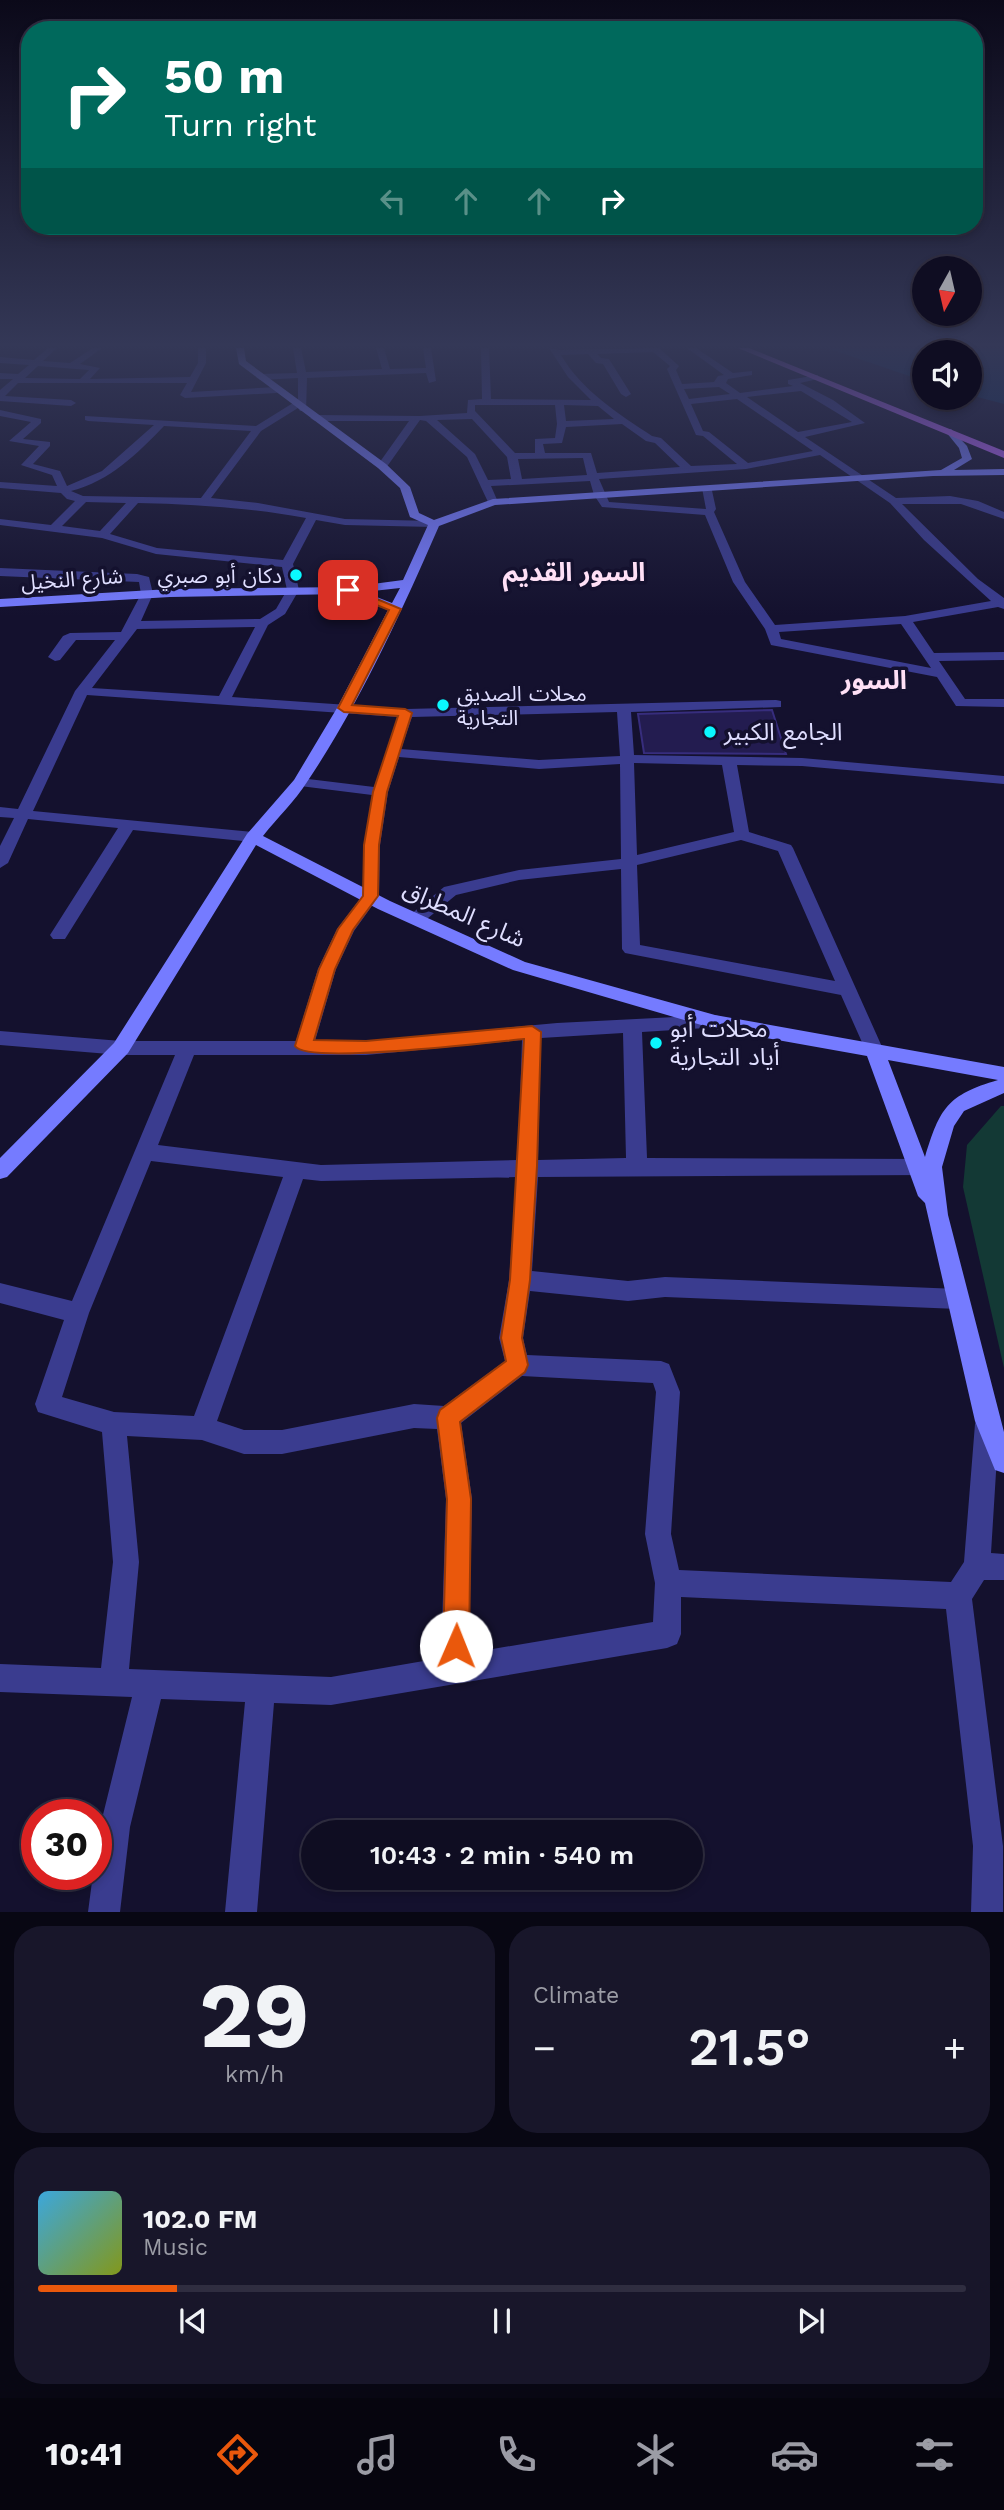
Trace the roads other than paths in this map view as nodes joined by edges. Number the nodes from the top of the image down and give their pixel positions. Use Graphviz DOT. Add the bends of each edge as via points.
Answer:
graph roads {
  1 [pos="148,437"];
  2 [pos="252,437"];
  3 [pos="342,437"];
  4 [pos="401,437"];
  5 [pos="450,437"];
  6 [pos="494,437"];
  7 [pos="560,437"];
  8 [pos="647,437"];
  9 [pos="710,437"];
  10 [pos="801,437"];
  11 [pos="955,437"];
  12 [pos="963,437"];
  13 [pos="7,442"];
  14 [pos="822,452"];
  15 [pos="540,455"];
  16 [pos="1004,455"];
  17 [pos="512,456"];
  18 [pos="382,466"];
  19 [pos="746,466"];
  20 [pos="691,471"];
  21 [pos="1004,472"];
  22 [pos="933,473"];
  23 [pos="593,477"];
  24 [pos="862,478"];
  25 [pos="517,482"];
  26 [pos="486,483"];
  27 [pos="0,485"];
  28 [pos="708,488"];
  29 [pos="64,490"];
  30 [pos="599,495"];
  31 [pos="83,499"];
  32 [pos="135,500"];
  33 [pos="204,501"];
  34 [pos="894,501"];
  35 [pos="493,502"];
  36 [pos="709,512"];
  37 [pos="1004,516"];
  38 [pos="313,517"];
  39 [pos="0,522"];
  40 [pos="434,524"];
  41 [pos="54,528"];
  42 [pos="103,535"];
  43 [pos="146,564"];
  44 [pos="287,564"];
  45 [pos="0,572"];
  46 [pos="408,583"];
  47 [pos="293,590"];
  48 [pos="348,590"];
  49 [pos="147,594"];
  50 [pos="0,603"];
  51 [pos="1003,603"];
  52 [pos="395,609"];
  53 [pos="905,620"];
  54 [pos="263,624"];
  55 [pos="771,629"];
  56 [pos="129,631"];
  57 [pos="1004,656"];
  58 [pos="55,657"];
  59 [pos="930,657"];
  60 [pos="942,674"];
  61 [pos="82,691"];
  62 [pos="224,698"];
  63 [pos="1004,703"];
  64 [pos="776,704"];
  65 [pos="344,708"];
  66 [pos="624,709"];
  67 [pos="405,713"];
  68 [pos="393,752"];
  69 [pos="627,759"];
  70 [pos="729,761"];
  71 [pos="1004,780"];
  72 [pos="300,782"];
  73 [pos="380,792"];
  74 [pos="0,812"];
  75 [pos="22,814"];
  76 [pos="129,824"];
  77 [pos="742,835"];
  78 [pos="253,837"];
  79 [pos="628,862"];
  80 [pos="0,863"];
  81 [pos="371,896"];
  82 [pos="416,919"];
  83 [pos="59,935"];
  84 [pos="849,990"];
  85 [pos="715,1022"];
  86 [pos="632,1025"];
  87 [pos="532,1032"];
  88 [pos="0,1038"];
  89 [pos="303,1046"];
  90 [pos="188,1047"];
  91 [pos="121,1048"];
  92 [pos="874,1049"];
  93 [pos="1004,1074"];
  94 [pos="1004,1086"];
  95 [pos="145,1152"];
  96 [pos="528,1166"];
  97 [pos="637,1167"];
  98 [pos="925,1168"];
  99 [pos="0,1171"];
  100 [pos="295,1172"];
  101 [pos="520,1280"];
  102 [pos="0,1293"];
  103 [pos="958,1299"];
  104 [pos="78,1313"];
  105 [pos="517,1365"];
  106 [pos="448,1418"];
  107 [pos="987,1421"];
  108 [pos="114,1424"];
  109 [pos="202,1428"];
  110 [pos="1004,1461"];
  111 [pos="991,1567"];
  112 [pos="668,1583"];
  113 [pos="958,1596"];
  114 [pos="456,1670"];
  115 [pos="0,1678"];
  116 [pos="113,1683"];
  117 [pos="150,1684"];
  118 [pos="261,1688"];
  119 [pos="996,1848"];
  120 [pos="104,1912"];
  121 [pos="241,1912"];
  122 [pos="987,1912"];
  1 -- 29 [label="street" via="124,462 81,487"];
  2 -- 33 [label="street"];
  3 -- 18 [label="street"];
  4 -- 18 [label="street"];
  5 -- 26 [label="street" via="471,456"];
  6 -- 17 [label="street"];
  7 -- 15 [label="street" via="559,441 538,442"];
  8 -- 20 [label="street" via="658,440"];
  9 -- 19 [label="street"];
  10 -- 14 [label="street"];
  11 -- 22 [label="street" via="967,459"];
  12 -- 16 [label="main road"];
  13 -- 29 [label="street" via="47,444 26,465 56,474"];
  14 -- 19 [label="street"];
  14 -- 24 [label="street"];
  15 -- 17 [label="street"];
  15 -- 23 [label="street" via="587,455"];
  17 -- 25 [label="street"];
  18 -- 40 [label="street" via="405,487 414,515"];
  19 -- 20 [label="street"];
  20 -- 23 [label="street"];
  21 -- 22 [label="street"];
  22 -- 24 [label="street"];
  23 -- 25 [label="street"];
  23 -- 30 [label="street"];
  24 -- 28 [label="street"];
  24 -- 34 [label="street"];
  25 -- 26 [label="street"];
  26 -- 35 [label="street"];
  27 -- 29 [label="street"];
  28 -- 30 [label="street"];
  28 -- 36 [label="street"];
  29 -- 31 [label="street"];
  30 -- 35 [label="street"];
  30 -- 36 [label="street" via="607,505 619,507"];
  31 -- 32 [label="street"];
  31 -- 41 [label="street"];
  32 -- 33 [label="street"];
  32 -- 42 [label="street"];
  33 -- 38 [label="street"];
  34 -- 37 [label="street" via="971,500"];
  34 -- 51 [label="street" via="974,582"];
  35 -- 40 [label="street"];
  36 -- 55 [label="street" via="739,582"];
  38 -- 40 [label="street"];
  38 -- 44 [label="street"];
  39 -- 41 [label="street"];
  40 -- 46 [label="street"];
  41 -- 42 [label="street"];
  42 -- 43 [label="street"];
  43 -- 44 [label="street"];
  43 -- 45 [label="street"];
  43 -- 49 [label="street"];
  44 -- 47 [label="street"];
  46 -- 48 [label="street"];
  46 -- 52 [label="street"];
  47 -- 48 [label="street, شارع النخيل"];
  47 -- 49 [label="street, شارع النخيل"];
  47 -- 54 [label="street" via="281,611"];
  48 -- 52 [label="street, شارع النخيل"];
  49 -- 50 [label="street, شارع النخيل"];
  49 -- 56 [label="street"];
  51 -- 53 [label="street"];
  52 -- 65 [label="street"];
  53 -- 55 [label="street"];
  53 -- 59 [label="street"];
  54 -- 56 [label="street"];
  54 -- 62 [label="street"];
  55 -- 60 [label="street" via="776,642"];
  56 -- 58 [label="street" via="74,636"];
  56 -- 61 [label="street"];
  57 -- 59 [label="street"];
  59 -- 60 [label="street"];
  60 -- 63 [label="street" via="961,703"];
  61 -- 62 [label="street"];
  61 -- 75 [label="street"];
  62 -- 65 [label="street"];
  64 -- 66 [label="street"];
  65 -- 67 [label="street"];
  65 -- 72 [label="street"];
  66 -- 67 [label="street"];
  66 -- 69 [label="street"];
  67 -- 68 [label="street"];
  68 -- 69 [label="street" via="530,766"];
  68 -- 73 [label="street"];
  69 -- 70 [label="street"];
  69 -- 79 [label="street"];
  70 -- 71 [label="street" via="802,762"];
  70 -- 77 [label="street"];
  72 -- 73 [label="street"];
  72 -- 78 [label="street"];
  73 -- 81 [label="street"];
  74 -- 75 [label="street"];
  75 -- 76 [label="street"];
  75 -- 80 [label="street"];
  76 -- 78 [label="street"];
  76 -- 83 [label="street"];
  77 -- 79 [label="street"];
  77 -- 84 [label="street" via="785,848"];
  78 -- 81 [label="street, شارع المطراق"];
  78 -- 91 [label="street"];
  79 -- 82 [label="street" via="519,875 450,891"];
  79 -- 84 [label="street" via="631,949"];
  81 -- 82 [label="street, شارع المطراق"];
  81 -- 89 [label="street" via="346,929 327,969"];
  82 -- 85 [label="street, شارع المطراق" via="519,966"];
  84 -- 92 [label="street"];
  85 -- 86 [label="street"];
  85 -- 92 [label="street, شارع المطراق"];
  86 -- 87 [label="street"];
  86 -- 97 [label="street"];
  87 -- 89 [label="street" via="366,1048"];
  87 -- 96 [label="street"];
  88 -- 91 [label="street"];
  89 -- 90 [label="street"];
  90 -- 91 [label="street"];
  90 -- 95 [label="street"];
  91 -- 99 [label="street"];
  92 -- 93 [label="street, شارع المطراق"];
  92 -- 98 [label="street"];
  94 -- 98 [label="street" via="983,1091 957,1106"];
  95 -- 100 [label="street"];
  95 -- 104 [label="street"];
  96 -- 97 [label="street"];
  96 -- 100 [label="street"];
  96 -- 101 [label="street"];
  97 -- 98 [label="street"];
  98 -- 103 [label="street"];
  100 -- 109 [label="street"];
  101 -- 103 [label="street" via="628,1291 665,1287"];
  101 -- 105 [label="street" via="511,1338"];
  102 -- 104 [label="street"];
  103 -- 107 [label="street"];
  104 -- 108 [label="street" via="47,1404"];
  105 -- 106 [label="street"];
  105 -- 112 [label="street" via="661,1371 668,1392 658,1534"];
  106 -- 109 [label="street" via="414,1416 282,1442 244,1442"];
  106 -- 114 [label="street" via="459,1499"];
  107 -- 110 [label="street"];
  107 -- 111 [label="street"];
  108 -- 109 [label="street"];
  108 -- 116 [label="street" via="126,1562"];
  111 -- 113 [label="street"];
  112 -- 113 [label="street"];
  112 -- 114 [label="street" via="667,1634"];
  113 -- 119 [label="street"];
  114 -- 118 [label="street" via="331,1690"];
  115 -- 116 [label="street"];
  116 -- 117 [label="street"];
  117 -- 118 [label="street"];
  117 -- 120 [label="street" via="115,1827"];
  118 -- 121 [label="street"];
  119 -- 122 [label="street"];
}
